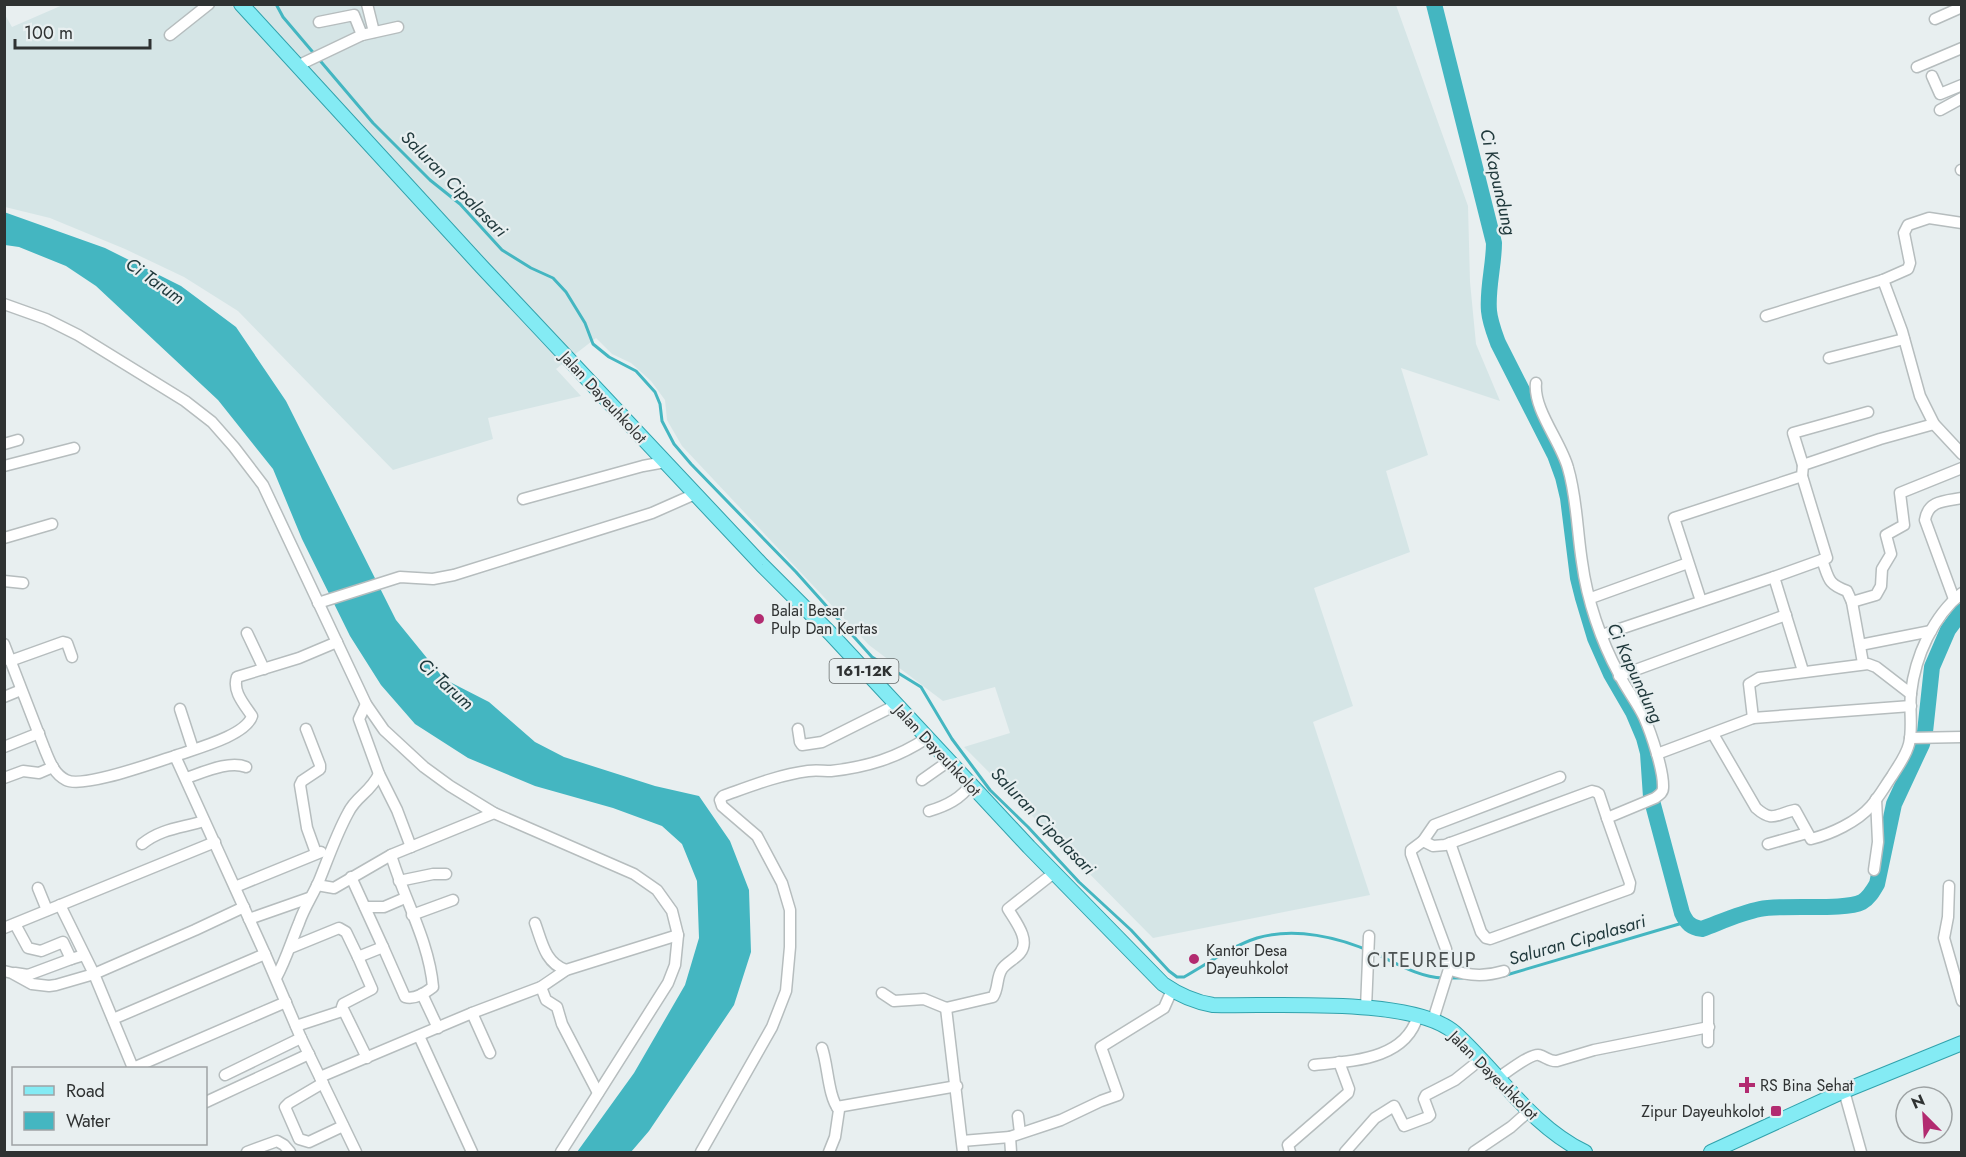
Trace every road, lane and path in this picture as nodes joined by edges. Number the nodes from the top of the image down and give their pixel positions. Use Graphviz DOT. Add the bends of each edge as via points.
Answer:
graph roads {
  1 [pos="209,4"];
  2 [pos="241,4"];
  3 [pos="367,4"];
  4 [pos="1962,7"];
  5 [pos="1935,19"];
  6 [pos="319,22"];
  7 [pos="398,27"];
  8 [pos="374,32"];
  9 [pos="170,35"];
  10 [pos="362,35"];
  11 [pos="1962,48"];
  12 [pos="297,66"];
  13 [pos="1917,67"];
  14 [pos="1932,76"];
  15 [pos="1962,85"];
  16 [pos="1962,98"];
  17 [pos="1940,110"];
  18 [pos="1962,223"];
  19 [pos="1883,280"];
  20 [pos="4,304"];
  21 [pos="1766,316"];
  22 [pos="1904,339"];
  23 [pos="1829,358"];
  24 [pos="1536,384"];
  25 [pos="1868,412"];
  26 [pos="1934,424"];
  27 [pos="18,440"];
  28 [pos="1957,442"];
  29 [pos="4,444"];
  30 [pos="74,448"];
  31 [pos="1962,454"];
  32 [pos="665,462"];
  33 [pos="4,466"];
  34 [pos="1962,468"];
  35 [pos="1802,471"];
  36 [pos="695,494"];
  37 [pos="1962,498"];
  38 [pos="522,499"];
  39 [pos="52,524"];
  40 [pos="4,538"];
  41 [pos="1822,560"];
  42 [pos="1688,563"];
  43 [pos="1774,577"];
  44 [pos="4,581"];
  45 [pos="23,583"];
  46 [pos="1958,596"];
  47 [pos="1591,598"];
  48 [pos="1701,601"];
  49 [pos="1852,602"];
  50 [pos="318,603"];
  51 [pos="1786,615"];
  52 [pos="1931,631"];
  53 [pos="247,633"];
  54 [pos="1602,635"];
  55 [pos="337,642"];
  56 [pos="4,644"];
  57 [pos="1860,645"];
  58 [pos="72,657"];
  59 [pos="10,660"];
  60 [pos="1863,663"];
  61 [pos="264,669"];
  62 [pos="1803,671"];
  63 [pos="1619,676"];
  64 [pos="21,690"];
  65 [pos="4,697"];
  66 [pos="1911,700"];
  67 [pos="366,704"];
  68 [pos="896,705"];
  69 [pos="180,710"];
  70 [pos="1753,718"];
  71 [pos="306,729"];
  72 [pos="798,729"];
  73 [pos="39,733"];
  74 [pos="1713,734"];
  75 [pos="1962,737"];
  76 [pos="927,738"];
  77 [pos="1913,738"];
  78 [pos="4,747"];
  79 [pos="192,749"];
  80 [pos="1657,754"];
  81 [pos="175,756"];
  82 [pos="949,761"];
  83 [pos="53,767"];
  84 [pos="246,767"];
  85 [pos="379,774"];
  86 [pos="1560,777"];
  87 [pos="4,778"];
  88 [pos="186,778"];
  89 [pos="922,780"];
  90 [pos="970,784"];
  91 [pos="1876,799"];
  92 [pos="929,811"];
  93 [pos="494,813"];
  94 [pos="1607,818"];
  95 [pos="204,821"];
  96 [pos="1807,832"];
  97 [pos="1424,841"];
  98 [pos="215,842"];
  99 [pos="1450,843"];
  100 [pos="142,844"];
  101 [pos="1768,844"];
  102 [pos="333,847"];
  103 [pos="411,847"];
  104 [pos="316,854"];
  105 [pos="391,855"];
  106 [pos="1874,870"];
  107 [pos="1055,872"];
  108 [pos="446,874"];
  109 [pos="351,877"];
  110 [pos="399,881"];
  111 [pos="317,885"];
  112 [pos="1949,886"];
  113 [pos="235,887"];
  114 [pos="38,888"];
  115 [pos="309,898"];
  116 [pos="405,898"];
  117 [pos="453,900"];
  118 [pos="60,905"];
  119 [pos="244,907"];
  120 [pos="364,907"];
  121 [pos="47,910"];
  122 [pos="412,915"];
  123 [pos="249,919"];
  124 [pos="535,923"];
  125 [pos="10,926"];
  126 [pos="678,935"];
  127 [pos="1368,946"];
  128 [pos="383,947"];
  129 [pos="32,948"];
  130 [pos="290,948"];
  131 [pos="266,954"];
  132 [pos="84,955"];
  133 [pos="358,957"];
  134 [pos="71,959"];
  135 [pos="41,970"];
  136 [pos="566,970"];
  137 [pos="1504,971"];
  138 [pos="8,972"];
  139 [pos="94,974"];
  140 [pos="1447,974"];
  141 [pos="276,978"];
  142 [pos="541,987"];
  143 [pos="1172,990"];
  144 [pos="882,993"];
  145 [pos="422,994"];
  146 [pos="1708,998"];
  147 [pos="1962,1001"];
  148 [pos="286,1002"];
  149 [pos="946,1008"];
  150 [pos="1366,1008"];
  151 [pos="342,1011"];
  152 [pos="472,1013"];
  153 [pos="1418,1015"];
  154 [pos="113,1019"];
  155 [pos="1433,1020"];
  156 [pos="296,1026"];
  157 [pos="1709,1027"];
  158 [pos="438,1028"];
  159 [pos="419,1036"];
  160 [pos="301,1038"];
  161 [pos="1708,1042"];
  162 [pos="1962,1043"];
  163 [pos="822,1048"];
  164 [pos="490,1053"];
  165 [pos="309,1054"];
  166 [pos="367,1058"];
  167 [pos="1480,1060"];
  168 [pos="1339,1062"];
  169 [pos="1314,1065"];
  170 [pos="133,1067"];
  171 [pos="135,1067"];
  172 [pos="225,1075"];
  173 [pos="1498,1078"];
  174 [pos="322,1080"];
  175 [pos="957,1086"];
  176 [pos="1844,1091"];
  177 [pos="598,1093"];
  178 [pos="207,1102"];
  179 [pos="837,1107"];
  180 [pos="1529,1111"];
  181 [pos="1018,1116"];
  182 [pos="343,1126"];
  183 [pos="1015,1135"];
  184 [pos="962,1147"];
  185 [pos="247,1152"];
  186 [pos="290,1152"];
  187 [pos="355,1152"];
  188 [pos="472,1152"];
  189 [pos="561,1152"];
  190 [pos="701,1152"];
  191 [pos="829,1152"];
  192 [pos="1011,1152"];
  193 [pos="1290,1152"];
  194 [pos="1345,1152"];
  195 [pos="1474,1152"];
  196 [pos="1585,1152"];
  197 [pos="1711,1152"];
  198 [pos="1861,1152"];
  1 -- 9 [label="street"];
  2 -- 12 [label="main road, Jalan Dayeuhkolot / 161-12K"];
  3 -- 8 [label="street"];
  4 -- 5 [label="street"];
  6 -- 10 [label="street" via="354,15"];
  7 -- 8 [label="street"];
  8 -- 10 [label="street"];
  10 -- 12 [label="street"];
  11 -- 13 [label="street"];
  12 -- 32 [label="main road, Jalan Dayeuhkolot / 161-12K"];
  14 -- 15 [label="street" via="1940,94"];
  16 -- 17 [label="street"];
  18 -- 19 [label="street" via="1929,218 1908,225 1904,233 1910,266"];
  19 -- 21 [label="street"];
  19 -- 22 [label="street"];
  20 -- 50 [label="street" via="78,335 212,422 263,485"];
  22 -- 23 [label="street"];
  22 -- 26 [label="street" via="1920,396"];
  24 -- 47 [label="street" via="1540,406 1568,466 1582,565"];
  25 -- 35 [label="street" via="1793,433"];
  26 -- 28 [label="street"];
  26 -- 35 [label="street" via="1880,439"];
  27 -- 29 [label="street"];
  28 -- 31 [label="street"];
  30 -- 33 [label="street"];
  32 -- 36 [label="main road, Jalan Dayeuhkolot / 161-12K"];
  32 -- 38 [label="street"];
  34 -- 49 [label="street" via="1900,493 1904,525 1886,535 1891,554 1882,569 1880,590 1876,595"];
  35 -- 41 [label="street" via="1827,558"];
  35 -- 42 [label="street" via="1674,518"];
  36 -- 50 [label="street" via="652,513 454,575 433,579 408,576"];
  36 -- 68 [label="main road, Jalan Dayeuhkolot / 161-12K"];
  37 -- 46 [label="street" via="1941,501 1926,515 1927,526"];
  39 -- 40 [label="street"];
  41 -- 43 [label="street"];
  41 -- 49 [label="street" via="1830,581 1847,591"];
  42 -- 47 [label="street"];
  42 -- 48 [label="street"];
  43 -- 48 [label="street"];
  43 -- 51 [label="street"];
  44 -- 45 [label="street"];
  46 -- 52 [label="street"];
  47 -- 54 [label="street"];
  48 -- 54 [label="street"];
  49 -- 57 [label="street"];
  50 -- 55 [label="street"];
  51 -- 62 [label="street"];
  51 -- 63 [label="street"];
  52 -- 57 [label="street"];
  52 -- 66 [label="street" via="1920,655"];
  53 -- 61 [label="street"];
  54 -- 63 [label="street"];
  55 -- 61 [label="street"];
  55 -- 67 [label="street"];
  56 -- 59 [label="street"];
  57 -- 60 [label="street"];
  58 -- 59 [label="street" via="68,644 63,642"];
  59 -- 64 [label="street"];
  60 -- 62 [label="street"];
  60 -- 66 [label="street" via="1876,667"];
  61 -- 79 [label="street" via="237,677 235,683 252,716 248,724"];
  62 -- 70 [label="street" via="1759,678 1749,684"];
  63 -- 80 [label="street" via="1644,717"];
  64 -- 65 [label="street"];
  64 -- 73 [label="street"];
  66 -- 70 [label="street"];
  66 -- 77 [label="street"];
  67 -- 85 [label="street" via="359,718"];
  67 -- 93 [label="street" via="384,730 424,767"];
  68 -- 72 [label="street" via="822,742 802,745"];
  68 -- 76 [label="main road, Jalan Dayeuhkolot / 161-12K"];
  69 -- 79 [label="street"];
  70 -- 74 [label="street"];
  71 -- 104 [label="street" via="320,765 300,785"];
  73 -- 78 [label="street"];
  73 -- 83 [label="street"];
  74 -- 80 [label="street"];
  74 -- 96 [label="street" via="1756,808 1771,818 1795,810"];
  75 -- 77 [label="street"];
  76 -- 82 [label="main road, Jalan Dayeuhkolot / 161-12K"];
  76 -- 190 [label="street" via="883,762 772,778 721,797 722,806 760,840 789,905 790,947 786,991 772,1027"];
  77 -- 91 [label="street"];
  79 -- 81 [label="street"];
  80 -- 94 [label="street" via="1663,788 1660,795"];
  81 -- 83 [label="street" via="79,782 64,779"];
  81 -- 88 [label="street"];
  82 -- 89 [label="street"];
  82 -- 90 [label="main road, Jalan Dayeuhkolot / 161-12K"];
  83 -- 87 [label="street"];
  84 -- 88 [label="street" via="223,767"];
  85 -- 102 [label="street" via="372,788 354,801"];
  85 -- 103 [label="street"];
  86 -- 97 [label="street" via="1434,825"];
  88 -- 95 [label="street"];
  90 -- 92 [label="street" via="964,794"];
  90 -- 107 [label="main road, Jalan Dayeuhkolot / 161-12K"];
  91 -- 96 [label="street" via="1840,828 1812,839"];
  91 -- 106 [label="street" via="1878,842"];
  93 -- 103 [label="street"];
  93 -- 126 [label="street" via="634,874 666,901"];
  94 -- 99 [label="street" via="1599,794 1592,791"];
  94 -- 99 [label="street" via="1629,889 1490,939 1481,932"];
  95 -- 98 [label="street"];
  95 -- 100 [label="street" via="175,827"];
  96 -- 101 [label="street"];
  97 -- 99 [label="street" via="1437,847"];
  97 -- 140 [label="street" via="1411,854 1446,949"];
  98 -- 113 [label="street"];
  98 -- 118 [label="street"];
  102 -- 104 [label="street"];
  102 -- 111 [label="street"];
  103 -- 105 [label="street"];
  104 -- 113 [label="street"];
  105 -- 109 [label="street"];
  105 -- 110 [label="street"];
  107 -- 143 [label="main road, Jalan Dayeuhkolot / 161-12K"];
  107 -- 149 [label="street" via="1008,909 1024,943 1001,970 994,996"];
  108 -- 110 [label="street"];
  109 -- 111 [label="street" via="334,888"];
  109 -- 120 [label="street"];
  110 -- 116 [label="street"];
  111 -- 115 [label="street"];
  112 -- 147 [label="street" via="1944,938"];
  113 -- 119 [label="street"];
  114 -- 121 [label="street"];
  115 -- 123 [label="street"];
  115 -- 130 [label="street"];
  116 -- 120 [label="street" via="384,907"];
  116 -- 122 [label="street"];
  117 -- 122 [label="street"];
  118 -- 121 [label="street"];
  118 -- 132 [label="street"];
  119 -- 123 [label="street"];
  119 -- 139 [label="street"];
  120 -- 128 [label="street"];
  121 -- 125 [label="street"];
  122 -- 145 [label="street" via="432,970 433,987"];
  123 -- 131 [label="street"];
  124 -- 136 [label="street" via="550,960"];
  125 -- 129 [label="street"];
  126 -- 136 [label="street"];
  126 -- 177 [label="street" via="675,965 668,983"];
  127 -- 150 [label="street"];
  128 -- 133 [label="street"];
  128 -- 145 [label="street" via="404,996 408,999"];
  129 -- 134 [label="street" via="40,951 64,942"];
  129 -- 135 [label="street"];
  130 -- 133 [label="street" via="342,928"];
  130 -- 141 [label="street"];
  131 -- 141 [label="street"];
  131 -- 154 [label="street"];
  132 -- 134 [label="street"];
  132 -- 139 [label="street"];
  133 -- 151 [label="street" via="372,989 343,1004"];
  134 -- 135 [label="street"];
  135 -- 138 [label="street" via="28,975"];
  136 -- 142 [label="street"];
  137 -- 140 [label="street" via="1479,976"];
  138 -- 139 [label="street" via="32,984 49,986"];
  139 -- 154 [label="street"];
  140 -- 155 [label="street"];
  141 -- 148 [label="street"];
  142 -- 152 [label="street"];
  142 -- 177 [label="street" via="546,1000 557,1008"];
  143 -- 150 [label="main road, Jalan Dayeuhkolot / 161-12K" via="1214,1005"];
  143 -- 183 [label="street" via="1164,1008 1101,1047 1118,1095"];
  144 -- 149 [label="street" via="894,1001 924,999"];
  145 -- 158 [label="street"];
  146 -- 157 [label="street"];
  148 -- 156 [label="street"];
  148 -- 171 [label="street"];
  149 -- 175 [label="street"];
  150 -- 153 [label="main road, Jalan Dayeuhkolot / 161-12K"];
  151 -- 156 [label="street"];
  151 -- 166 [label="street"];
  152 -- 158 [label="street"];
  152 -- 164 [label="street"];
  153 -- 155 [label="main road, Jalan Dayeuhkolot / 161-12K"];
  153 -- 168 [label="street" via="1412,1030 1388,1051"];
  154 -- 170 [label="street"];
  155 -- 167 [label="main road, Jalan Dayeuhkolot / 161-12K" via="1454,1033"];
  156 -- 160 [label="street"];
  157 -- 161 [label="street"];
  157 -- 173 [label="street" via="1557,1061 1533,1056"];
  158 -- 159 [label="street"];
  159 -- 166 [label="street"];
  159 -- 188 [label="street"];
  160 -- 165 [label="street"];
  160 -- 172 [label="street"];
  162 -- 176 [label="main road"];
  163 -- 179 [label="street"];
  165 -- 174 [label="street"];
  165 -- 178 [label="street"];
  166 -- 174 [label="street"];
  167 -- 173 [label="main road, Jalan Dayeuhkolot / 161-12K"];
  167 -- 194 [label="street" via="1455,1080 1426,1095 1428,1117 1404,1126 1394,1106 1375,1118"];
  168 -- 169 [label="street"];
  168 -- 193 [label="street" via="1348,1093 1288,1145"];
  173 -- 180 [label="main road, Jalan Dayeuhkolot / 161-12K"];
  174 -- 182 [label="street"];
  174 -- 182 [label="street" via="285,1107 298,1136 309,1142"];
  175 -- 179 [label="street"];
  175 -- 184 [label="street"];
  176 -- 197 [label="main road"];
  176 -- 198 [label="street"];
  177 -- 189 [label="street"];
  179 -- 191 [label="street" via="835,1137"];
  180 -- 195 [label="street"];
  180 -- 196 [label="main road, Jalan Dayeuhkolot / 161-12K" via="1557,1136"];
  181 -- 183 [label="street"];
  182 -- 187 [label="street"];
  183 -- 184 [label="street"];
  183 -- 192 [label="street"];
  185 -- 186 [label="street" via="276,1141"];
}
